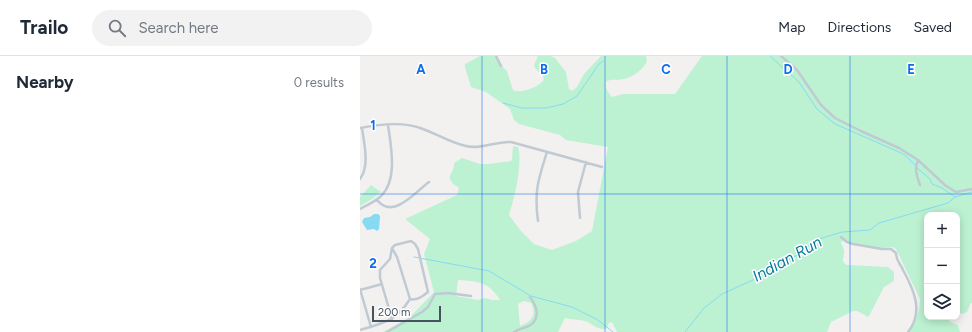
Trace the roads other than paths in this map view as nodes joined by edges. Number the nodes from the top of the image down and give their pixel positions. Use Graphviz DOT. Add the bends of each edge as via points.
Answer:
graph roads {
  1 [pos="496,56"];
  2 [pos="781,56"];
  3 [pos="501,66"];
  4 [pos="388,125"];
  5 [pos="361,128"];
  6 [pos="546,152"];
  7 [pos="918,160"];
  8 [pos="586,162"];
  9 [pos="602,167"];
  10 [pos="360,179"];
  11 [pos="429,182"];
  12 [pos="920,185"];
  13 [pos="972,188"];
  14 [pos="376,200"];
  15 [pos="360,209"];
  16 [pos="580,218"];
  17 [pos="538,221"];
  18 [pos="841,237"];
  19 [pos="392,248"];
  20 [pos="382,284"];
  21 [pos="360,289"];
  22 [pos="471,296"];
  23 [pos="530,297"];
  24 [pos="410,299"];
  25 [pos="392,319"];
  26 [pos="371,327"];
  27 [pos="360,330"];
  28 [pos="387,332"];
  29 [pos="514,332"];
  30 [pos="908,332"];
  1 -- 3 [label="street"];
  2 -- 7 [label="street" via="797,70 822,105 835,118 899,148"];
  4 -- 5 [label="street"];
  4 -- 6 [label="street" via="415,126 466,146 477,147 505,142"];
  4 -- 14 [label="street" via="392,176 386,191"];
  5 -- 10 [label="street" via="366,166"];
  6 -- 8 [label="street"];
  6 -- 17 [label="street" via="536,192"];
  7 -- 12 [label="street" via="916,164"];
  7 -- 13 [label="street" via="956,192"];
  8 -- 9 [label="street"];
  8 -- 16 [label="street" via="578,192"];
  11 -- 14 [label="street" via="392,208 382,206"];
  14 -- 15 [label="street"];
  18 -- 30 [label="street" via="853,244 891,249 896,253 917,305 914,322"];
  19 -- 20 [label="street" via="390,259 380,270"];
  19 -- 24 [label="street"];
  19 -- 24 [label="street" via="411,241 418,249 428,292 418,299"];
  20 -- 21 [label="street"];
  20 -- 25 [label="street"];
  21 -- 26 [label="street"];
  22 -- 28 [label="street" via="435,294 422,312"];
  23 -- 29 [label="street" via="537,309 536,318 529,326"];
  24 -- 25 [label="street" via="400,314"];
  25 -- 26 [label="street"];
  26 -- 27 [label="street"];
}
